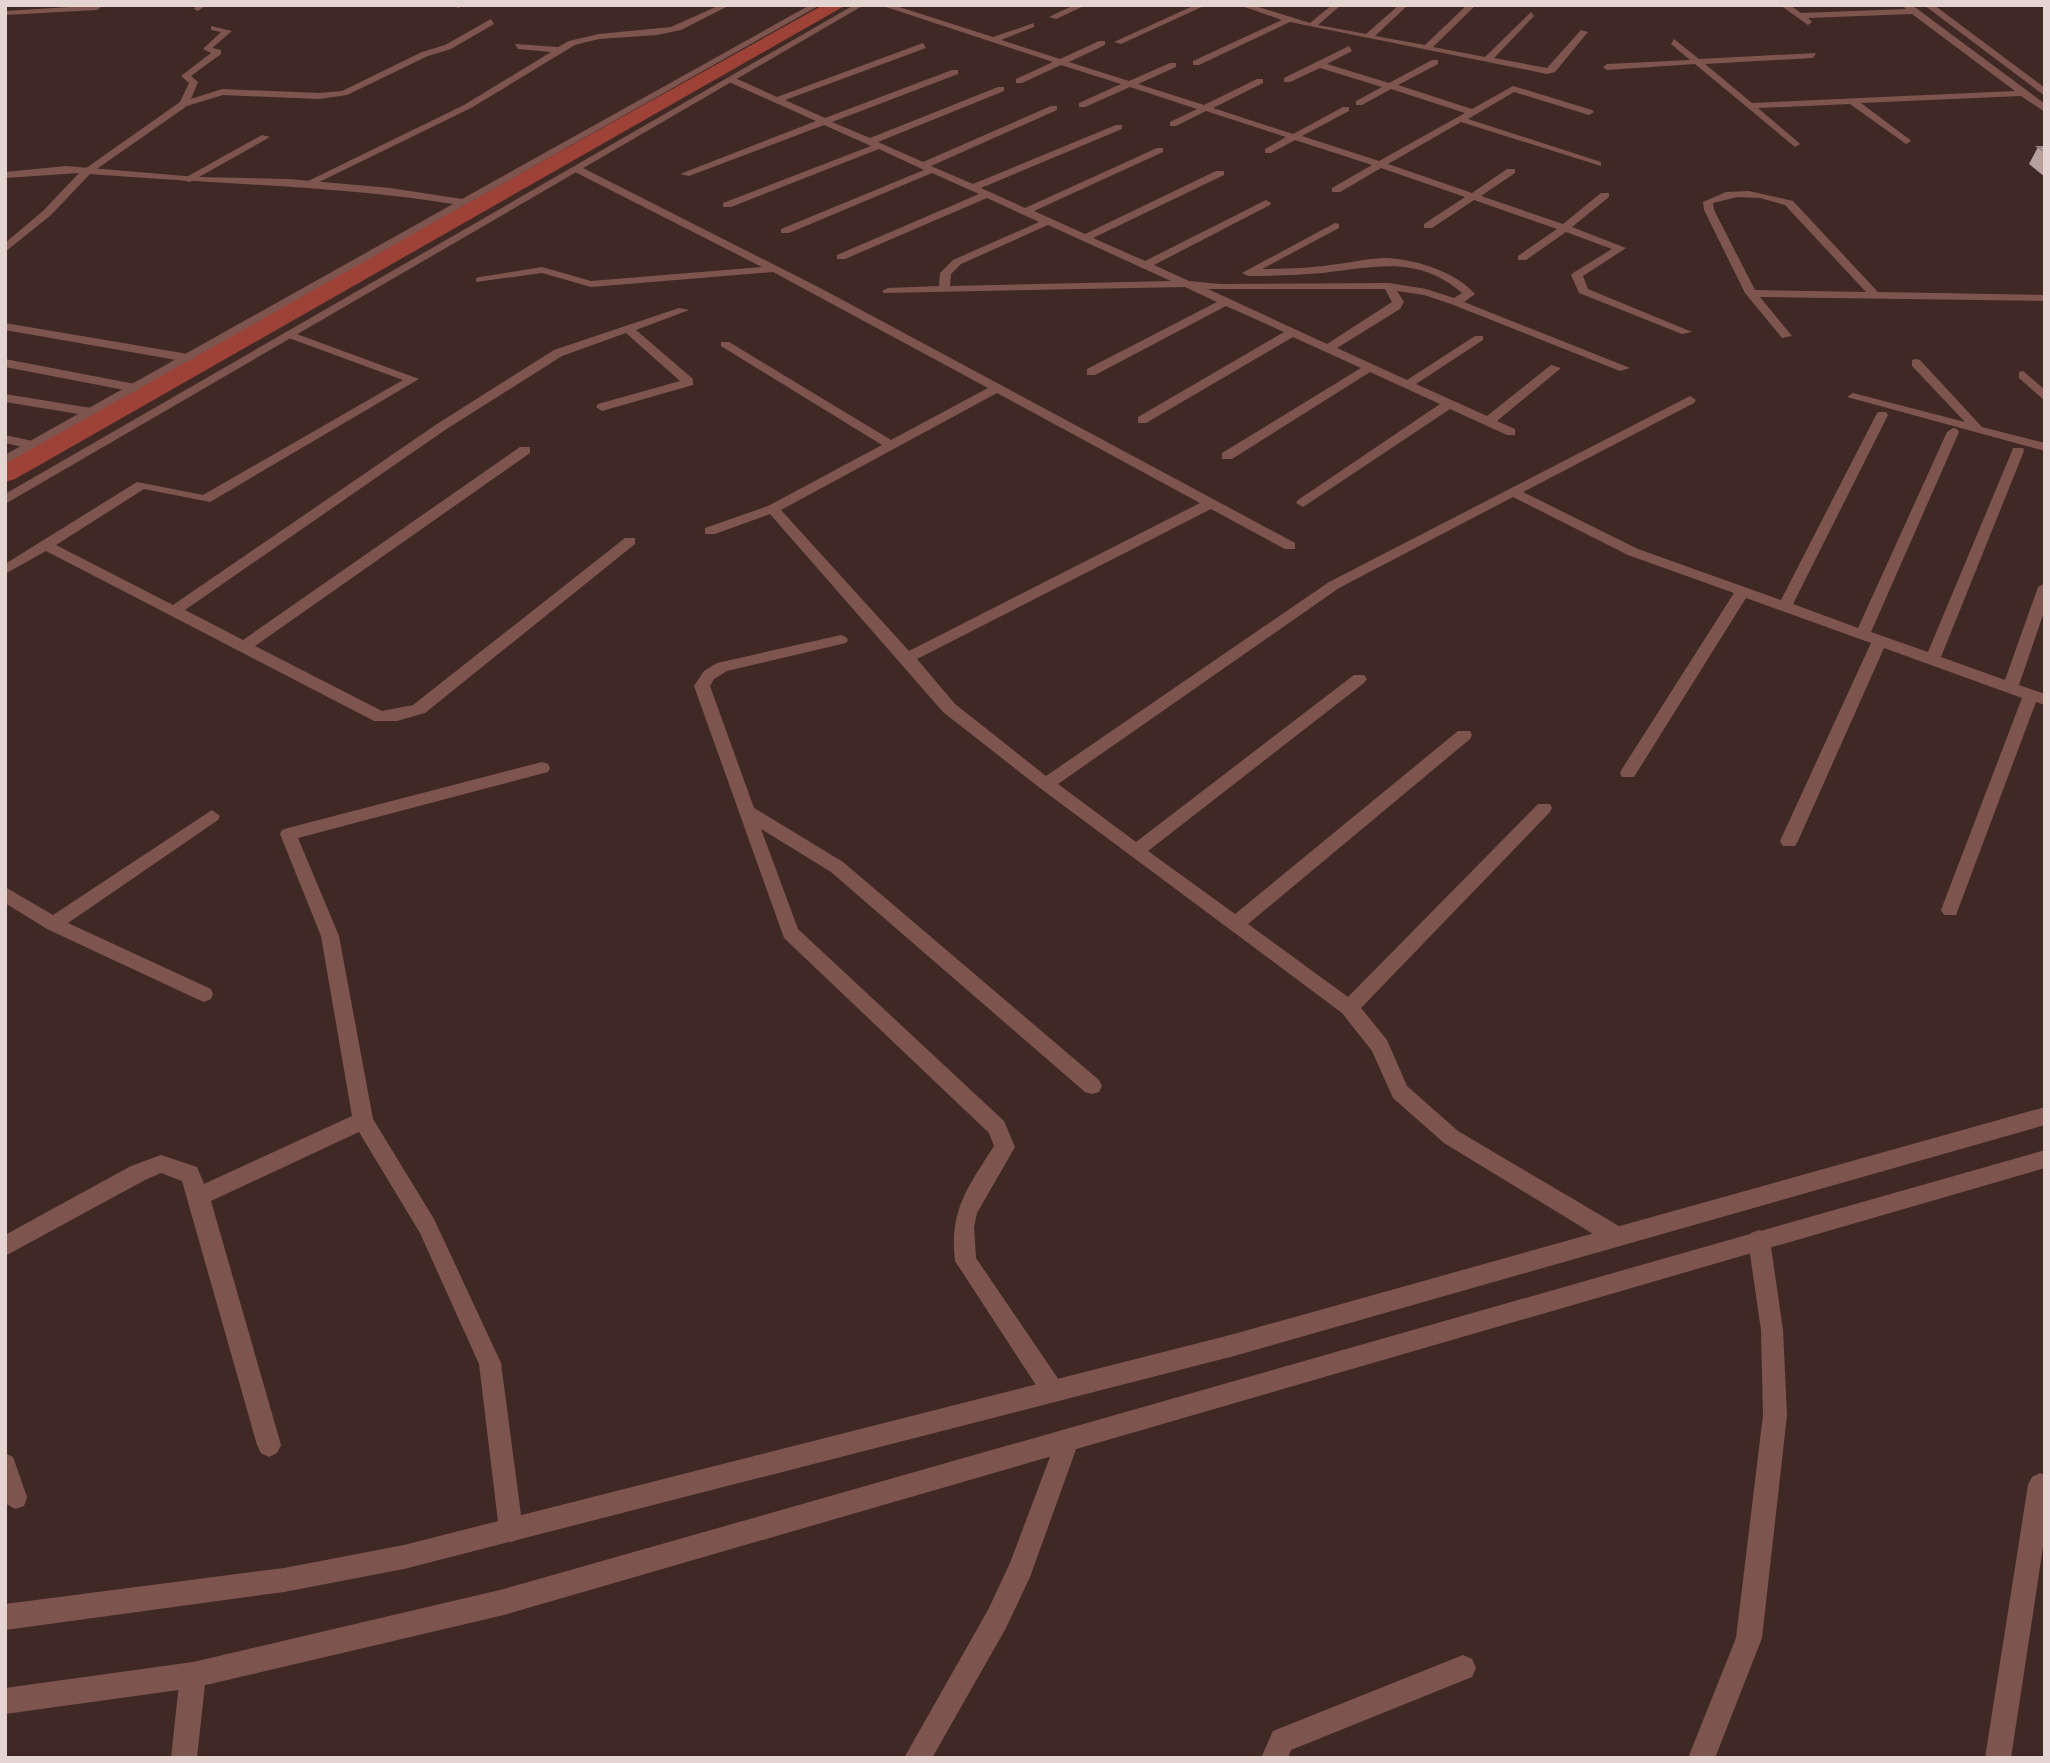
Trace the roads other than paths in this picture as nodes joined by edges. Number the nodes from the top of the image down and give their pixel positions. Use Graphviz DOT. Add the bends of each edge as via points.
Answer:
graph roads {
  1 [pos="99,5"];
  2 [pos="726,5"];
  3 [pos="816,5"];
  4 [pos="860,5"];
  5 [pos="884,5"];
  6 [pos="1082,5"];
  7 [pos="1202,5"];
  8 [pos="1243,5"];
  9 [pos="1337,5"];
  10 [pos="1404,5"];
  11 [pos="1472,5"];
  12 [pos="1784,5"];
  13 [pos="1928,5"];
  14 [pos="1910,8"];
  15 [pos="5,13"];
  16 [pos="1531,14"];
  17 [pos="942,15"];
  18 [pos="1800,16"];
  19 [pos="1053,17"];
  20 [pos="1290,19"];
  21 [pos="930,20"];
  22 [pos="491,22"];
  23 [pos="1031,25"];
  24 [pos="1311,26"];
  25 [pos="1814,26"];
  26 [pos="214,28"];
  27 [pos="1584,32"];
  28 [pos="1368,37"];
  29 [pos="994,40"];
  30 [pos="1118,41"];
  31 [pos="1674,42"];
  32 [pos="1102,43"];
  33 [pos="923,46"];
  34 [pos="518,47"];
  35 [pos="1427,48"];
  36 [pos="1349,49"];
  37 [pos="559,50"];
  38 [pos="1813,55"];
  39 [pos="1488,60"];
  40 [pos="1061,62"];
  41 [pos="1435,62"];
  42 [pos="1698,62"];
  43 [pos="1196,63"];
  44 [pos="1173,65"];
  45 [pos="1319,65"];
  46 [pos="1608,68"];
  47 [pos="955,72"];
  48 [pos="726,78"];
  49 [pos="1287,80"];
  50 [pos="1019,81"];
  51 [pos="1260,81"];
  52 [pos="1133,85"];
  53 [pos="1391,86"];
  54 [pos="1000,89"];
  55 [pos="2022,93"];
  56 [pos="2045,93"];
  57 [pos="778,100"];
  58 [pos="1852,101"];
  59 [pos="1359,103"];
  60 [pos="184,104"];
  61 [pos="1082,105"];
  62 [pos="1748,106"];
  63 [pos="1054,108"];
  64 [pos="1204,108"];
  65 [pos="1346,109"];
  66 [pos="2045,109"];
  67 [pos="1474,112"];
  68 [pos="1589,112"];
  69 [pos="1460,119"];
  70 [pos="824,121"];
  71 [pos="1173,124"];
  72 [pos="1119,127"];
  73 [pos="265,137"];
  74 [pos="1293,137"];
  75 [pos="1906,141"];
  76 [pos="874,144"];
  77 [pos="1795,144"];
  78 [pos="1160,150"];
  79 [pos="1268,151"];
  80 [pos="1598,163"];
  81 [pos="1380,165"];
  82 [pos="926,168"];
  83 [pos="578,169"];
  84 [pos="86,171"];
  85 [pos="1511,171"];
  86 [pos="1220,173"];
  87 [pos="5,174"];
  88 [pos="684,174"];
  89 [pos="186,180"];
  90 [pos="307,184"];
  91 [pos="972,188"];
  92 [pos="1336,190"];
  93 [pos="986,195"];
  94 [pos="1605,195"];
  95 [pos="1472,197"];
  96 [pos="465,203"];
  97 [pos="1266,203"];
  98 [pos="727,205"];
  99 [pos="1024,212"];
  100 [pos="1047,222"];
  101 [pos="1335,226"];
  102 [pos="1428,226"];
  103 [pos="1564,228"];
  104 [pos="785,231"];
  105 [pos="1084,238"];
  106 [pos="5,248"];
  107 [pos="841,257"];
  108 [pos="1522,258"];
  109 [pos="1145,265"];
  110 [pos="775,268"];
  111 [pos="1248,273"];
  112 [pos="480,280"];
  113 [pos="1187,284"];
  114 [pos="1390,286"];
  115 [pos="1220,287"];
  116 [pos="944,289"];
  117 [pos="888,290"];
  118 [pos="1751,293"];
  119 [pos="1875,295"];
  120 [pos="2045,298"];
  121 [pos="1455,302"];
  122 [pos="1224,303"];
  123 [pos="683,310"];
  124 [pos="5,326"];
  125 [pos="628,329"];
  126 [pos="1686,332"];
  127 [pos="1291,333"];
  128 [pos="290,335"];
  129 [pos="1786,335"];
  130 [pos="1479,338"];
  131 [pos="725,344"];
  132 [pos="1327,349"];
  133 [pos="188,358"];
  134 [pos="5,363"];
  135 [pos="1916,363"];
  136 [pos="1369,368"];
  137 [pos="1624,368"];
  138 [pos="1555,369"];
  139 [pos="1091,372"];
  140 [pos="2023,375"];
  141 [pos="1407,385"];
  142 [pos="135,388"];
  143 [pos="997,388"];
  144 [pos="1853,397"];
  145 [pos="2045,397"];
  146 [pos="5,398"];
  147 [pos="1690,400"];
  148 [pos="1449,404"];
  149 [pos="602,407"];
  150 [pos="91,412"];
  151 [pos="1882,415"];
  152 [pos="1142,420"];
  153 [pos="1488,422"];
  154 [pos="1976,428"];
  155 [pos="1511,432"];
  156 [pos="1953,432"];
  157 [pos="5,439"];
  158 [pos="32,445"];
  159 [pos="892,446"];
  160 [pos="2045,447"];
  161 [pos="524,450"];
  162 [pos="2018,452"];
  163 [pos="1227,456"];
  164 [pos="5,460"];
  165 [pos="1515,493"];
  166 [pos="5,500"];
  167 [pos="1211,503"];
  168 [pos="1303,503"];
  169 [pos="773,509"];
  170 [pos="710,531"];
  171 [pos="630,541"];
  172 [pos="46,545"];
  173 [pos="1290,546"];
  174 [pos="5,570"];
  175 [pos="2045,587"];
  176 [pos="1742,593"];
  177 [pos="1784,608"];
  178 [pos="174,611"];
  179 [pos="1862,636"];
  180 [pos="841,640"];
  181 [pos="1879,642"];
  182 [pos="244,647"];
  183 [pos="907,658"];
  184 [pos="1932,660"];
  185 [pos="1360,679"];
  186 [pos="2010,688"];
  187 [pos="2038,697"];
  188 [pos="1464,735"];
  189 [pos="542,768"];
  190 [pos="1628,774"];
  191 [pos="1046,784"];
  192 [pos="1544,807"];
  193 [pos="747,812"];
  194 [pos="212,816"];
  195 [pos="1789,841"];
  196 [pos="1136,851"];
  197 [pos="5,894"];
  198 [pos="1950,911"];
  199 [pos="53,924"];
  200 [pos="1235,924"];
  201 [pos="204,994"];
  202 [pos="1349,1008"];
  203 [pos="1091,1086"];
  204 [pos="2045,1116"];
  205 [pos="363,1121"];
  206 [pos="2045,1159"];
  207 [pos="199,1196"];
  208 [pos="1616,1236"];
  209 [pos="1759,1240"];
  210 [pos="5,1246"];
  211 [pos="1053,1391"];
  212 [pos="1067,1441"];
  213 [pos="269,1445"];
  214 [pos="5,1465"];
  215 [pos="2040,1485"];
  216 [pos="15,1497"];
  217 [pos="511,1530"];
  218 [pos="5,1616"];
  219 [pos="1463,1668"];
  220 [pos="193,1675"];
  221 [pos="5,1701"];
  222 [pos="184,1758"];
  223 [pos="918,1758"];
  224 [pos="1274,1758"];
  225 [pos="1701,1758"];
  226 [pos="1998,1758"];
  1 -- 15 [label="street"];
  2 -- 37 [label="street" via="686,27 594,37"];
  3 -- 96 [label="street" via="703,74"];
  4 -- 48 [label="street"];
  5 -- 21 [label="street"];
  6 -- 19 [label="street"];
  7 -- 30 [label="street"];
  8 -- 20 [label="street"];
  9 -- 24 [label="street"];
  10 -- 28 [label="street"];
  11 -- 35 [label="street"];
  12 -- 18 [label="street"];
  13 -- 56 [label="street"];
  14 -- 18 [label="street"];
  14 -- 55 [label="street"];
  16 -- 39 [label="street"];
  17 -- 21 [label="street"];
  18 -- 25 [label="street"];
  20 -- 24 [label="street"];
  20 -- 43 [label="street"];
  21 -- 29 [label="street"];
  22 -- 60 [label="street" via="448,47 344,93 222,92"];
  23 -- 29 [label="street"];
  24 -- 28 [label="street"];
  26 -- 60 [label="street" via="228,31 207,49 218,52 185,76 194,82"];
  27 -- 39 [label="street" via="1552,70"];
  28 -- 35 [label="street"];
  29 -- 40 [label="street"];
  31 -- 42 [label="street"];
  32 -- 40 [label="street"];
  33 -- 57 [label="street"];
  34 -- 37 [label="street"];
  35 -- 39 [label="street"];
  36 -- 45 [label="street"];
  37 -- 90 [label="street" via="516,81"];
  38 -- 42 [label="street"];
  40 -- 50 [label="street"];
  40 -- 52 [label="street"];
  41 -- 53 [label="street"];
  42 -- 46 [label="street"];
  42 -- 62 [label="street"];
  44 -- 52 [label="street"];
  45 -- 49 [label="street"];
  45 -- 53 [label="street"];
  47 -- 70 [label="street"];
  48 -- 57 [label="street"];
  48 -- 83 [label="street"];
  51 -- 64 [label="street"];
  52 -- 61 [label="street"];
  52 -- 64 [label="street"];
  53 -- 59 [label="street"];
  53 -- 67 [label="street"];
  54 -- 76 [label="street"];
  55 -- 58 [label="street"];
  55 -- 66 [label="street"];
  57 -- 70 [label="street"];
  58 -- 62 [label="street"];
  58 -- 75 [label="street"];
  60 -- 84 [label="street"];
  62 -- 77 [label="street"];
  63 -- 82 [label="street"];
  64 -- 71 [label="street"];
  64 -- 74 [label="street"];
  65 -- 74 [label="street"];
  67 -- 68 [label="street" via="1513,89"];
  67 -- 69 [label="street"];
  69 -- 80 [label="street"];
  69 -- 81 [label="street"];
  70 -- 76 [label="street"];
  70 -- 88 [label="street"];
  72 -- 91 [label="street"];
  73 -- 89 [label="street"];
  74 -- 79 [label="street"];
  74 -- 81 [label="street"];
  76 -- 82 [label="street"];
  76 -- 98 [label="street"];
  78 -- 99 [label="street"];
  81 -- 92 [label="street"];
  81 -- 95 [label="street"];
  82 -- 91 [label="street"];
  82 -- 104 [label="street"];
  83 -- 110 [label="street"];
  83 -- 128 [label="street"];
  84 -- 87 [label="street"];
  84 -- 89 [label="street"];
  84 -- 106 [label="street" via="47,213"];
  85 -- 95 [label="street"];
  86 -- 105 [label="street"];
  89 -- 90 [label="street"];
  90 -- 96 [label="street"];
  91 -- 93 [label="street"];
  93 -- 99 [label="street"];
  93 -- 107 [label="street"];
  94 -- 103 [label="street"];
  95 -- 102 [label="street"];
  95 -- 103 [label="street"];
  96 -- 133 [label="street"];
  97 -- 109 [label="street"];
  99 -- 100 [label="street"];
  100 -- 105 [label="street"];
  100 -- 116 [label="street" via="957,262 946,273"];
  101 -- 111 [label="street"];
  103 -- 108 [label="street"];
  103 -- 126 [label="street" via="1621,248 1577,275 1583,292"];
  105 -- 109 [label="street"];
  109 -- 113 [label="street"];
  110 -- 112 [label="street" via="591,284 542,270"];
  110 -- 143 [label="street"];
  111 -- 115 [label="street"];
  111 -- 121 [label="street" via="1397,262 1467,290 1469,294"];
  113 -- 115 [label="street"];
  113 -- 116 [label="street"];
  113 -- 122 [label="street"];
  114 -- 115 [label="street"];
  114 -- 121 [label="street"];
  114 -- 132 [label="street" via="1396,307"];
  116 -- 117 [label="street"];
  118 -- 119 [label="street"];
  118 -- 119 [label="street" via="1709,211 1708,202 1714,198 1775,197 1789,203"];
  118 -- 129 [label="street"];
  119 -- 120 [label="street"];
  121 -- 137 [label="street"];
  122 -- 127 [label="street"];
  122 -- 139 [label="street"];
  123 -- 125 [label="street"];
  124 -- 133 [label="street"];
  125 -- 149 [label="street" via="689,382"];
  125 -- 178 [label="street" via="558,353 441,427"];
  127 -- 132 [label="street"];
  127 -- 152 [label="street"];
  128 -- 166 [label="street"];
  128 -- 172 [label="street" via="413,379 205,499 142,485"];
  130 -- 141 [label="street"];
  131 -- 159 [label="street"];
  132 -- 136 [label="street"];
  133 -- 142 [label="street"];
  134 -- 142 [label="street"];
  135 -- 154 [label="street"];
  136 -- 141 [label="street"];
  136 -- 163 [label="street"];
  138 -- 153 [label="street"];
  140 -- 145 [label="street"];
  141 -- 148 [label="street"];
  142 -- 150 [label="street"];
  143 -- 159 [label="street"];
  143 -- 167 [label="street"];
  144 -- 154 [label="street"];
  146 -- 150 [label="street"];
  147 -- 165 [label="street"];
  148 -- 153 [label="street"];
  148 -- 168 [label="street"];
  150 -- 158 [label="street"];
  151 -- 177 [label="street"];
  153 -- 155 [label="street"];
  154 -- 160 [label="street"];
  156 -- 179 [label="street"];
  157 -- 158 [label="street"];
  158 -- 164 [label="street"];
  159 -- 169 [label="street"];
  161 -- 182 [label="street"];
  162 -- 184 [label="street"];
  165 -- 176 [label="street" via="1633,552"];
  165 -- 191 [label="street" via="1334,585"];
  167 -- 173 [label="street"];
  167 -- 183 [label="street"];
  169 -- 170 [label="street"];
  169 -- 183 [label="street"];
  171 -- 182 [label="street" via="419,709 397,716 380,717"];
  172 -- 174 [label="street"];
  172 -- 178 [label="street"];
  175 -- 186 [label="street"];
  176 -- 177 [label="street"];
  176 -- 190 [label="street"];
  177 -- 179 [label="street"];
  178 -- 182 [label="street"];
  179 -- 181 [label="street"];
  180 -- 193 [label="street" via="722,667 702,686"];
  181 -- 184 [label="street"];
  181 -- 195 [label="street"];
  183 -- 191 [label="street" via="949,708"];
  184 -- 186 [label="street"];
  185 -- 196 [label="street"];
  186 -- 187 [label="street"];
  187 -- 198 [label="street"];
  188 -- 200 [label="street"];
  189 -- 205 [label="street" via="288,834 330,936"];
  191 -- 196 [label="street"];
  192 -- 202 [label="street"];
  193 -- 203 [label="street" via="837,867"];
  193 -- 211 [label="street" via="790,933 998,1127 1005,1147 967,1207 961,1236 966,1261"];
  194 -- 199 [label="street"];
  196 -- 200 [label="street"];
  197 -- 199 [label="street"];
  199 -- 201 [label="street"];
  200 -- 202 [label="street"];
  202 -- 208 [label="street" via="1380,1046 1400,1092 1451,1137"];
  204 -- 208 [label="street"];
  205 -- 207 [label="street"];
  205 -- 217 [label="street" via="427,1226 490,1363"];
  206 -- 209 [label="street"];
  207 -- 210 [label="street" via="190,1174 161,1164"];
  207 -- 213 [label="street"];
  208 -- 211 [label="street" via="1234,1345"];
  209 -- 212 [label="street"];
  209 -- 225 [label="street" via="1772,1330 1773,1428 1749,1638"];
  211 -- 217 [label="street"];
  212 -- 220 [label="street" via="505,1602"];
  212 -- 223 [label="street" via="1021,1568"];
  214 -- 216 [label="street"];
  215 -- 226 [label="street"];
  217 -- 218 [label="street" via="284,1580"];
  219 -- 224 [label="street" via="1282,1740"];
  220 -- 221 [label="street"];
  220 -- 222 [label="street"];
}
